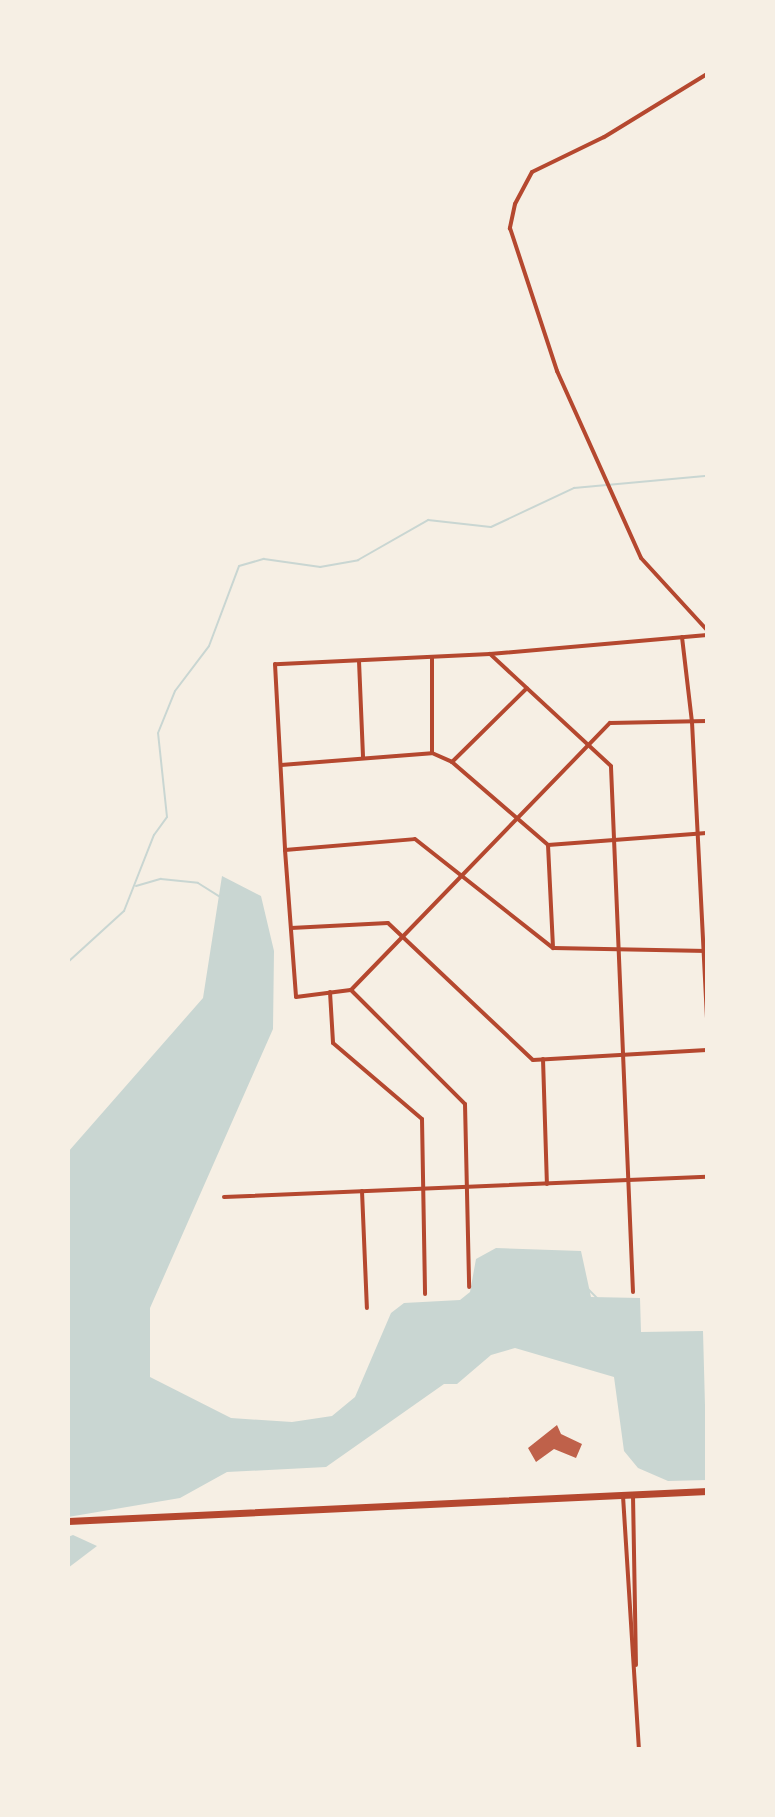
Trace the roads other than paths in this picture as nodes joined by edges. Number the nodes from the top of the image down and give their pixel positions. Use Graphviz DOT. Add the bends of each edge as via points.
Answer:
graph roads {
  1 [pos="707,74"];
  2 [pos="707,632"];
  3 [pos="682,637"];
  4 [pos="490,654"];
  5 [pos="432,658"];
  6 [pos="359,661"];
  7 [pos="527,688"];
  8 [pos="707,721"];
  9 [pos="692,722"];
  10 [pos="585,743"];
  11 [pos="432,753"];
  12 [pos="363,758"];
  13 [pos="452,762"];
  14 [pos="281,765"];
  15 [pos="514,818"];
  16 [pos="697,833"];
  17 [pos="707,833"];
  18 [pos="613,838"];
  19 [pos="548,845"];
  20 [pos="285,850"];
  21 [pos="462,873"];
  22 [pos="291,928"];
  23 [pos="403,936"];
  24 [pos="553,948"];
  25 [pos="705,952"];
  26 [pos="620,953"];
  27 [pos="351,990"];
  28 [pos="330,992"];
  29 [pos="707,1021"];
  30 [pos="707,1050"];
  31 [pos="622,1054"];
  32 [pos="543,1059"];
  33 [pos="707,1177"];
  34 [pos="626,1180"];
  35 [pos="547,1184"];
  36 [pos="467,1187"];
  37 [pos="424,1189"];
  38 [pos="362,1191"];
  39 [pos="224,1197"];
  40 [pos="469,1287"];
  41 [pos="633,1292"];
  42 [pos="425,1294"];
  43 [pos="367,1308"];
  44 [pos="707,1491"];
  45 [pos="623,1495"];
  46 [pos="633,1495"];
  47 [pos="68,1521"];
  48 [pos="635,1676"];
  49 [pos="639,1749"];
  1 -- 2 [label="street" via="604,137 532,172 515,204 510,228 557,371 641,558"];
  2 -- 3 [label="street"];
  3 -- 4 [label="street"];
  3 -- 9 [label="street"];
  4 -- 5 [label="street"];
  4 -- 7 [label="street"];
  5 -- 6 [label="street"];
  5 -- 11 [label="street"];
  6 -- 12 [label="street"];
  6 -- 14 [label="street" via="275,664"];
  7 -- 10 [label="street"];
  7 -- 13 [label="street"];
  8 -- 9 [label="street"];
  9 -- 10 [label="street" via="610,723"];
  9 -- 16 [label="street"];
  10 -- 15 [label="street"];
  10 -- 18 [label="street" via="611,766"];
  11 -- 12 [label="street"];
  11 -- 13 [label="street"];
  12 -- 14 [label="street"];
  13 -- 15 [label="street"];
  14 -- 20 [label="street"];
  15 -- 19 [label="street"];
  15 -- 21 [label="street"];
  16 -- 17 [label="street"];
  16 -- 18 [label="street"];
  16 -- 25 [label="street"];
  18 -- 19 [label="street"];
  18 -- 26 [label="street"];
  19 -- 24 [label="street"];
  20 -- 21 [label="street" via="415,839"];
  20 -- 22 [label="street"];
  21 -- 23 [label="street"];
  21 -- 24 [label="street"];
  22 -- 23 [label="street" via="388,923"];
  22 -- 28 [label="street" via="296,997"];
  23 -- 27 [label="street"];
  23 -- 32 [label="street" via="533,1060"];
  24 -- 26 [label="street"];
  25 -- 26 [label="street"];
  25 -- 29 [label="street"];
  26 -- 31 [label="street"];
  27 -- 28 [label="street"];
  27 -- 36 [label="street" via="465,1104"];
  28 -- 37 [label="street" via="333,1043 422,1119"];
  30 -- 31 [label="street"];
  31 -- 32 [label="street"];
  31 -- 34 [label="street"];
  32 -- 35 [label="street"];
  33 -- 34 [label="street"];
  34 -- 35 [label="street"];
  34 -- 41 [label="street"];
  35 -- 36 [label="street"];
  36 -- 37 [label="street"];
  36 -- 40 [label="street"];
  37 -- 38 [label="street"];
  37 -- 42 [label="street"];
  38 -- 39 [label="street"];
  38 -- 43 [label="street"];
  44 -- 46 [label="highway"];
  45 -- 46 [label="highway"];
  45 -- 47 [label="highway"];
  45 -- 48 [label="street"];
  46 -- 48 [label="street"];
  48 -- 49 [label="street"];
}
